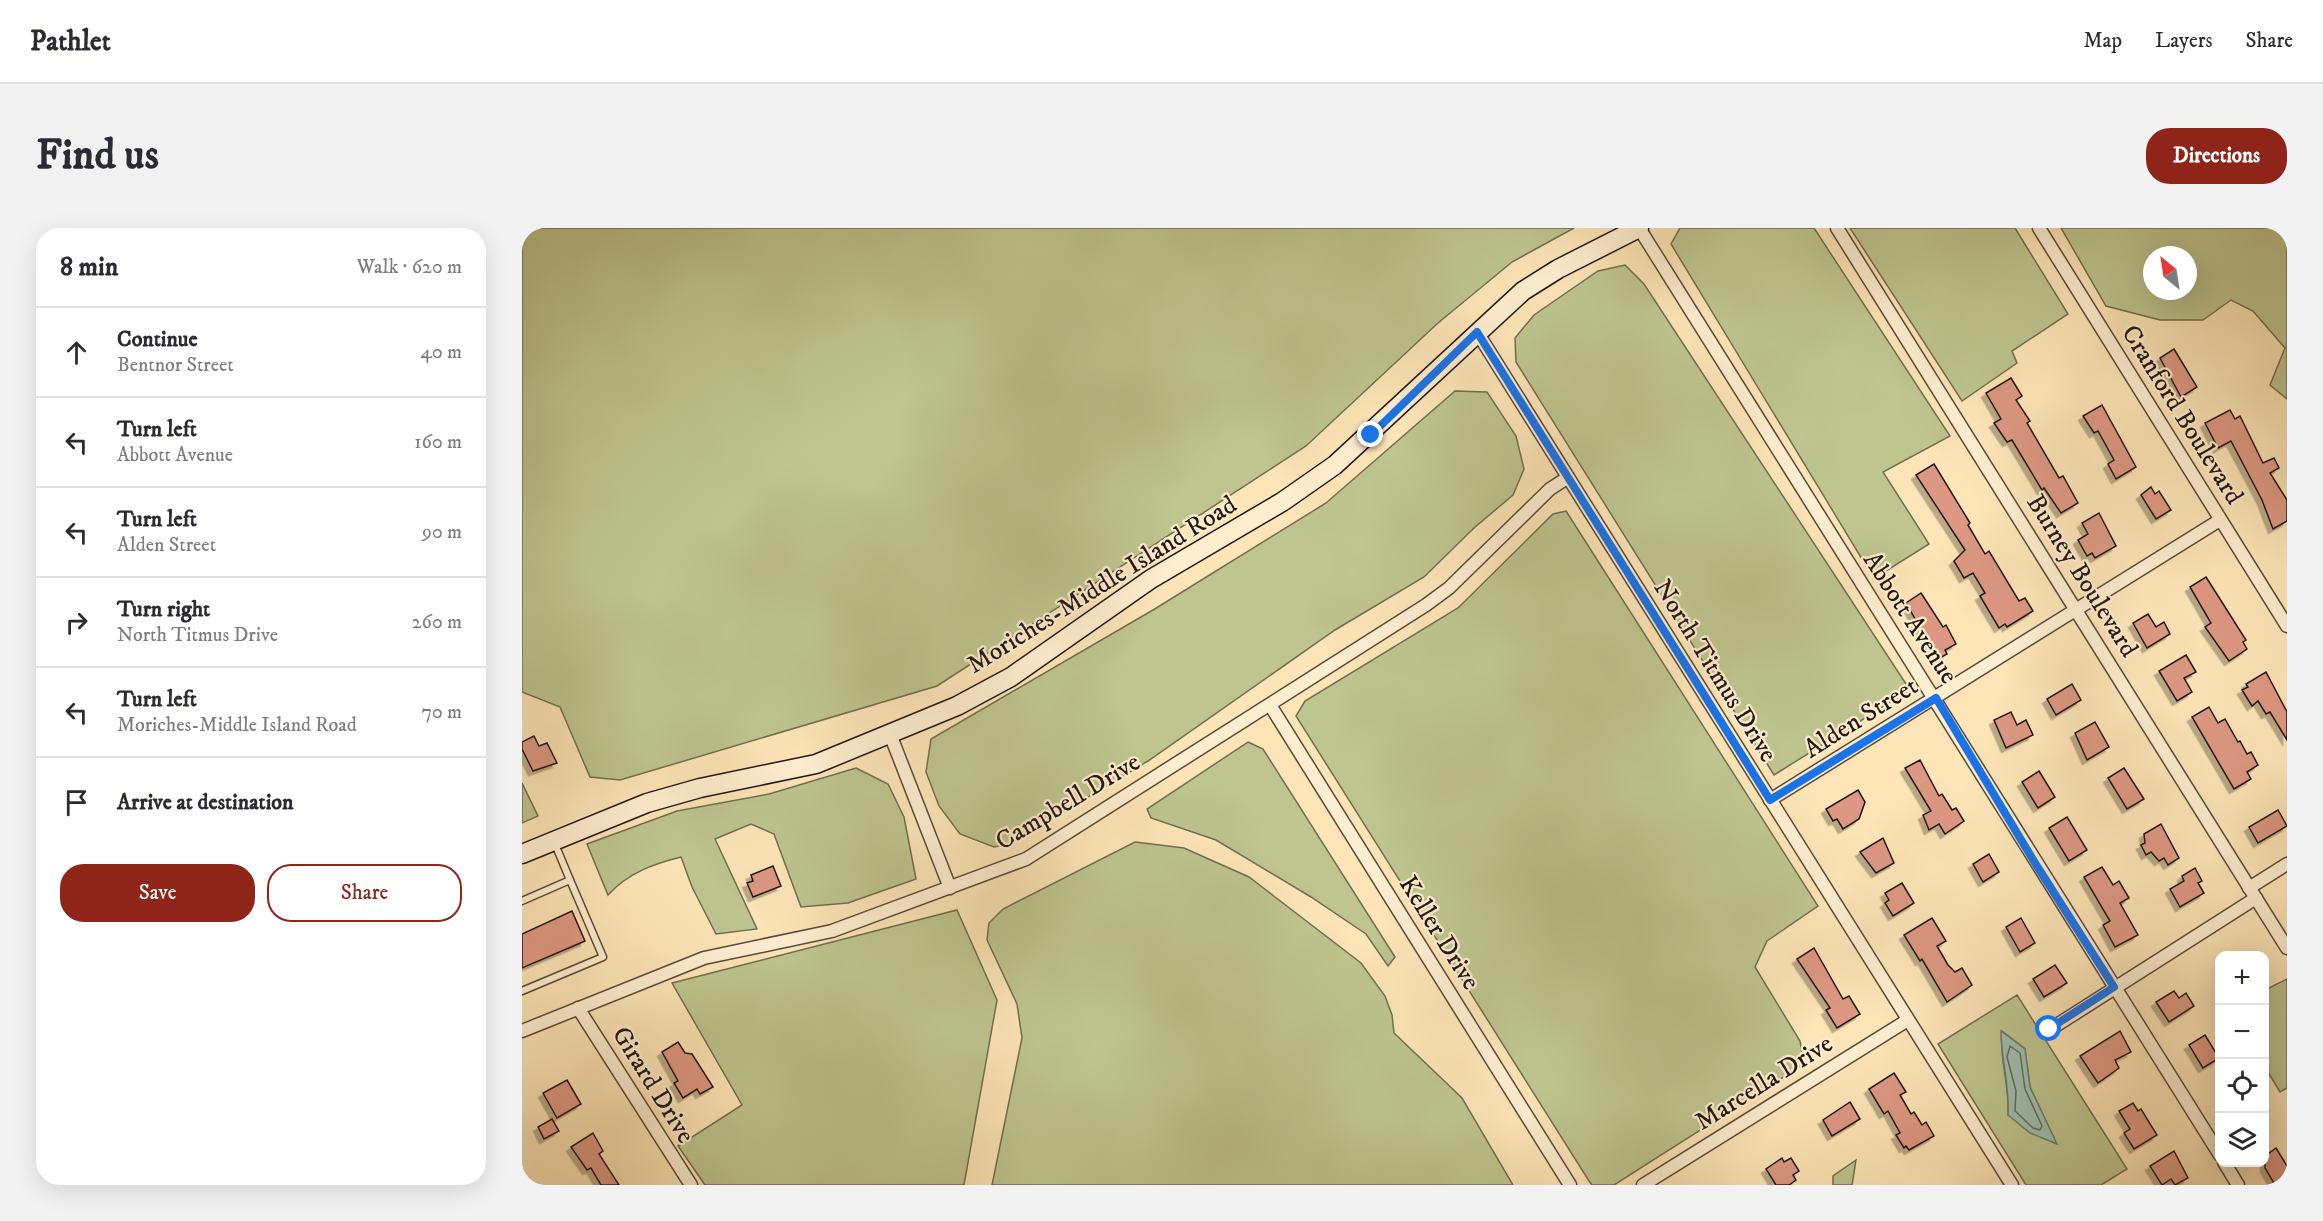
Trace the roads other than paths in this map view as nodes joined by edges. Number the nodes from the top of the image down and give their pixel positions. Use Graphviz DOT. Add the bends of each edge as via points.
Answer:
graph roads {
  1 [pos="1639,228"];
  2 [pos="1837,228"];
  3 [pos="2039,228"];
  4 [pos="1477,332"];
  5 [pos="1567,478"];
  6 [pos="2220,520"];
  7 [pos="2078,611"];
  8 [pos="2287,626"];
  9 [pos="1936,698"];
  10 [pos="1270,705"];
  11 [pos="890,734"];
  12 [pos="1770,800"];
  13 [pos="553,840"];
  14 [pos="522,854"];
  15 [pos="2287,864"];
  16 [pos="570,880"];
  17 [pos="950,888"];
  18 [pos="2252,893"];
  19 [pos="522,901"];
  20 [pos="2287,948"];
  21 [pos="2114,987"];
  22 [pos="522,991"];
  23 [pos="578,1008"];
  24 [pos="1908,1020"];
  25 [pos="2049,1029"];
  26 [pos="522,1031"];
  27 [pos="2215,1147"];
  28 [pos="2227,1167"];
  29 [pos="691,1185"];
  30 [pos="1570,1185"];
  31 [pos="1643,1185"];
  32 [pos="2012,1185"];
  33 [pos="2238,1185"];
  1 -- 4 [label="main road, Moriches-Middle Island Road" via="1523,291"];
  1 -- 9 [label="street, Abbott Avenue"];
  2 -- 7 [label="street, Burney Boulevard"];
  3 -- 6 [label="street, Cranford Boulevard"];
  4 -- 5 [label="street, North Titmus Drive"];
  4 -- 11 [label="main road, Moriches-Middle Island Road" via="1335,465 1282,502 1150,579 1011,677 957,706"];
  5 -- 10 [label="street, Campbell Drive" via="1550,489 1449,588"];
  5 -- 12 [label="street, North Titmus Drive"];
  6 -- 7 [label="street, Alden Street"];
  6 -- 8 [label="street, Cranford Boulevard"];
  7 -- 9 [label="street, Alden Street"];
  7 -- 18 [label="street, Burney Boulevard"];
  9 -- 12 [label="street, Alden Street"];
  9 -- 21 [label="street, Abbott Avenue"];
  10 -- 17 [label="street, Campbell Drive" via="1026,859"];
  10 -- 30 [label="street, Keller Drive"];
  11 -- 13 [label="main road, Moriches-Middle Island Road" via="816,764 647,803"];
  11 -- 17 [label="street"];
  12 -- 24 [label="street, North Titmus Drive"];
  13 -- 14 [label="main road, Moriches-Middle Island Road"];
  13 -- 16 [label="lane"];
  15 -- 18 [label="street"];
  16 -- 19 [label="lane"];
  16 -- 22 [label="lane" via="603,957"];
  17 -- 23 [label="street, Campbell Drive" via="832,931 704,958"];
  18 -- 20 [label="street, Burney Boulevard"];
  18 -- 21 [label="street"];
  21 -- 25 [label="street"];
  21 -- 27 [label="street, Abbott Avenue"];
  23 -- 26 [label="street, Campbell Drive"];
  23 -- 29 [label="street, Girard Drive"];
  24 -- 31 [label="street, Marcella Drive"];
  24 -- 32 [label="street, North Titmus Drive"];
  28 -- 33 [label="street"];
}
